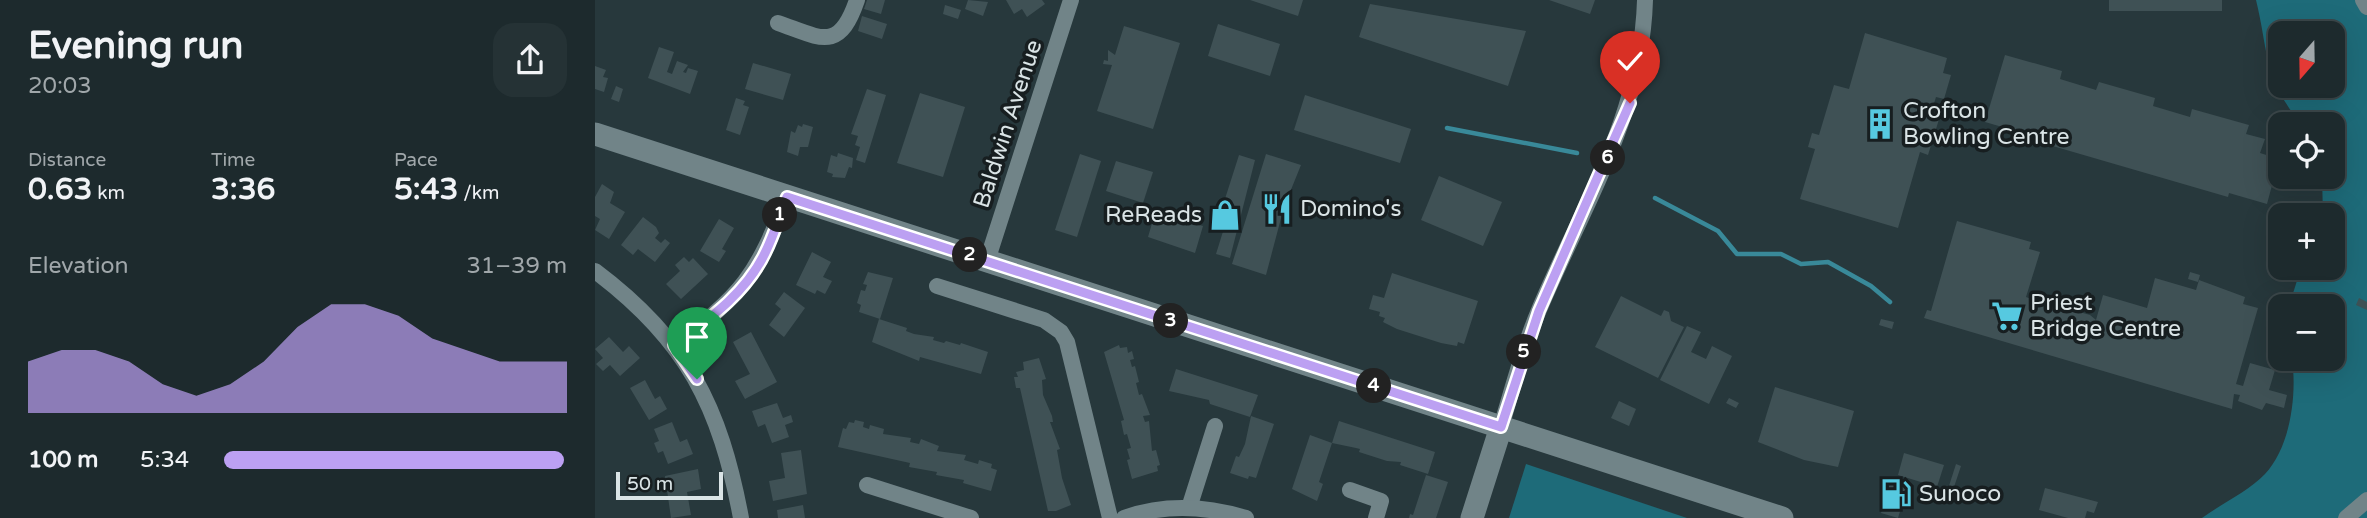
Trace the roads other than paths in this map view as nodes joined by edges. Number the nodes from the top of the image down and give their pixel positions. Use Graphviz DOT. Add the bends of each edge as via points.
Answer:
graph roads {
  1 [pos="857,0"];
  2 [pos="1071,0"];
  3 [pos="1645,0"];
  4 [pos="2363,0"];
  5 [pos="2367,7"];
  6 [pos="778,23"];
  7 [pos="595,134"];
  8 [pos="787,197"];
  9 [pos="988,261"];
  10 [pos="595,271"];
  11 [pos="937,286"];
  12 [pos="674,345"];
  13 [pos="1215,426"];
  14 [pos="1501,427"];
  15 [pos="867,485"];
  16 [pos="1350,491"];
  17 [pos="2367,500"];
  18 [pos="1184,512"];
  19 [pos="741,518"];
  20 [pos="971,518"];
  21 [pos="1110,518"];
  22 [pos="1124,518"];
  23 [pos="1246,518"];
  24 [pos="1376,518"];
  25 [pos="1472,518"];
  26 [pos="1782,518"];
  27 [pos="2346,518"];
  1 -- 6 [label="street" via="849,24 832,36 820,37"];
  2 -- 9 [label="street, Baldwin Avenue"];
  3 -- 14 [label="street" via="1630,103 1539,311"];
  4 -- 5 [label="street"];
  7 -- 8 [label="main road"];
  8 -- 9 [label="main road"];
  8 -- 12 [label="street" via="752,275 718,312"];
  9 -- 14 [label="main road"];
  10 -- 12 [label="street" via="647,314"];
  11 -- 21 [label="street" via="1044,320 1061,332"];
  12 -- 19 [label="street" via="712,410"];
  13 -- 18 [label="street"];
  14 -- 25 [label="main road"];
  14 -- 26 [label="main road"];
  15 -- 20 [label="street"];
  16 -- 24 [label="street" via="1381,501"];
  17 -- 27 [label="street"];
  18 -- 22 [label="street"];
  18 -- 23 [label="street" via="1207,508"];
}
